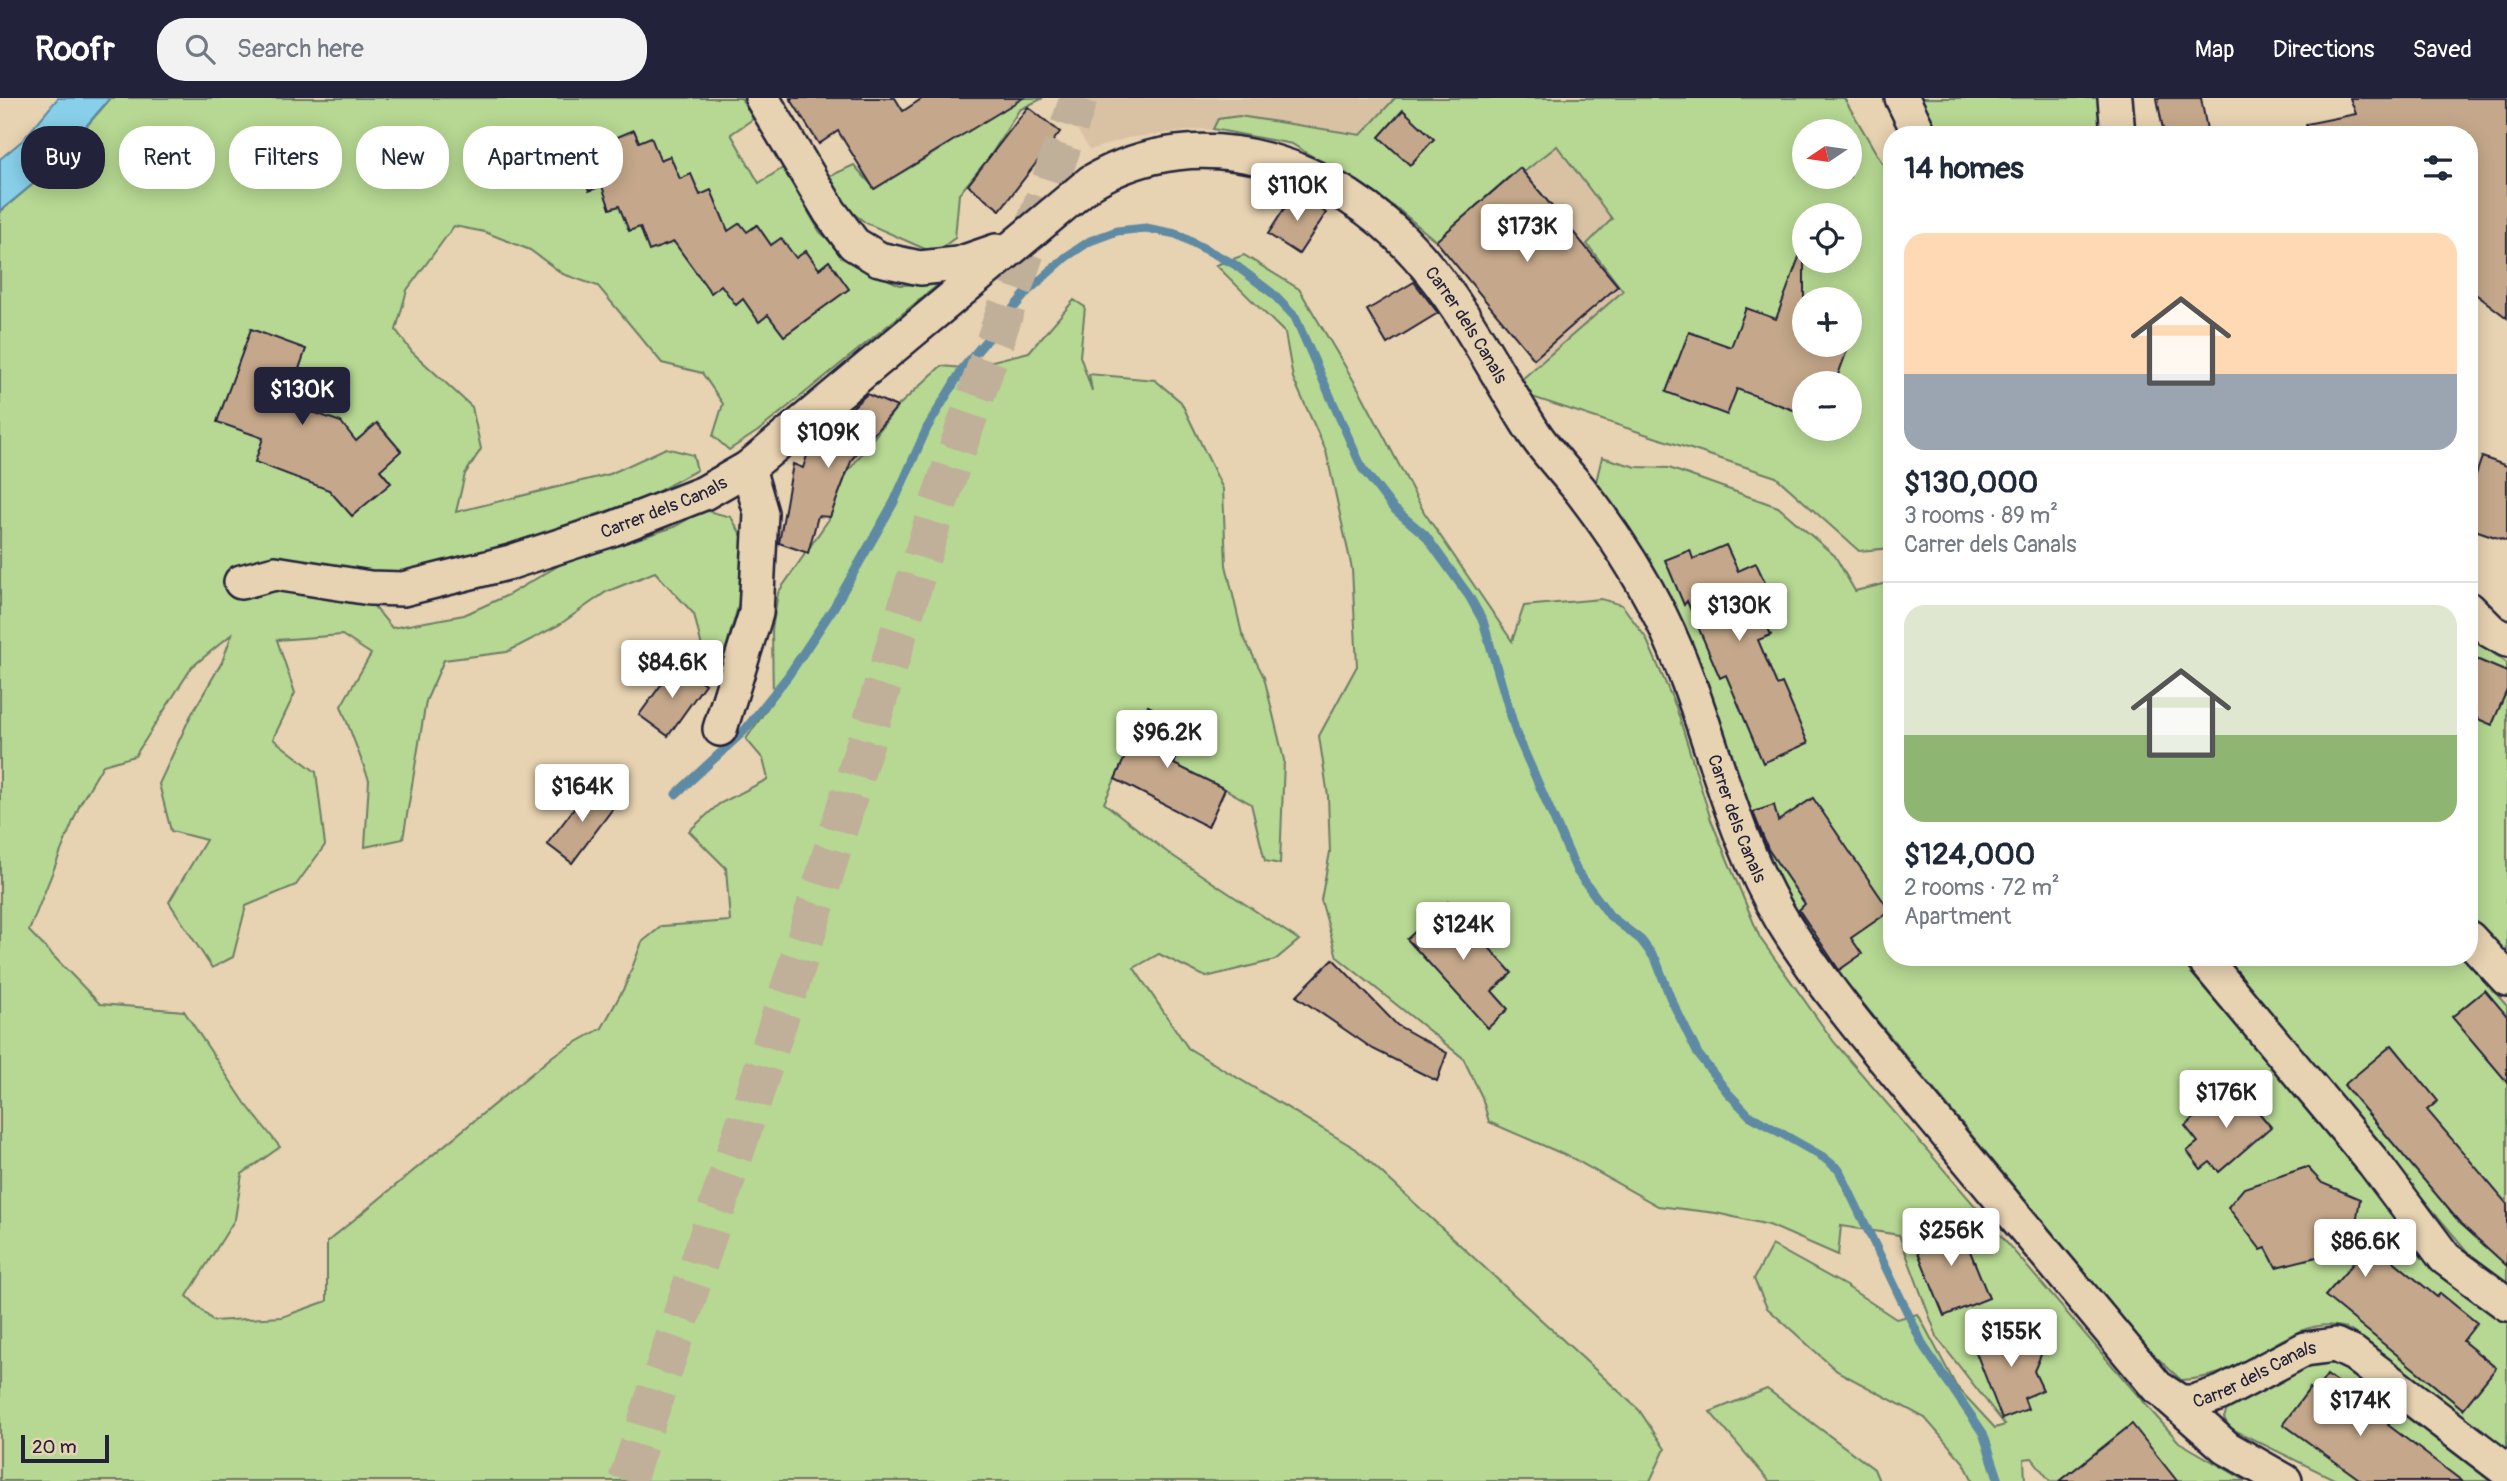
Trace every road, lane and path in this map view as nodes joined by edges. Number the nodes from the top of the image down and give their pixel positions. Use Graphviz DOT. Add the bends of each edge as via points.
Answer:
graph roads {
  1 [pos="762,98"];
  2 [pos="1902,98"];
  3 [pos="2115,98"];
  4 [pos="1916,126"];
  5 [pos="2117,126"];
  6 [pos="1012,246"];
  7 [pos="748,468"];
  8 [pos="241,582"];
  9 [pos="2478,618"];
  10 [pos="2507,640"];
  11 [pos="720,729"];
  12 [pos="2478,948"];
  13 [pos="2210,966"];
  14 [pos="2507,979"];
  15 [pos="2507,1304"];
  16 [pos="2157,1387"];
  17 [pos="2507,1471"];
  18 [pos="2285,1481"];
  1 -- 6 [label="street, Carrer dels Canals" via="853,244 870,254 920,268 958,264"];
  2 -- 4 [label="street"];
  3 -- 5 [label="street"];
  6 -- 7 [label="street, Carrer dels Canals"];
  6 -- 16 [label="street, Carrer dels Canals" via="1113,169 1155,155 1210,150 1261,156 1312,177 1366,209 1418,255 1535,434 1625,552 1661,616 1688,678 1732,815 1755,872 1784,924 1847,1013"];
  7 -- 8 [label="street, Carrer dels Canals" via="704,493 612,529 511,562 403,589 275,573"];
  7 -- 11 [label="street" via="761,513 756,612"];
  9 -- 10 [label="street"];
  12 -- 14 [label="street"];
  13 -- 15 [label="street" via="2374,1163 2445,1258"];
  16 -- 17 [label="street, Carrer dels Canals" via="2180,1402 2194,1402 2221,1393 2305,1349 2335,1345 2354,1354"];
  16 -- 18 [label="street" via="2227,1448"];
}
